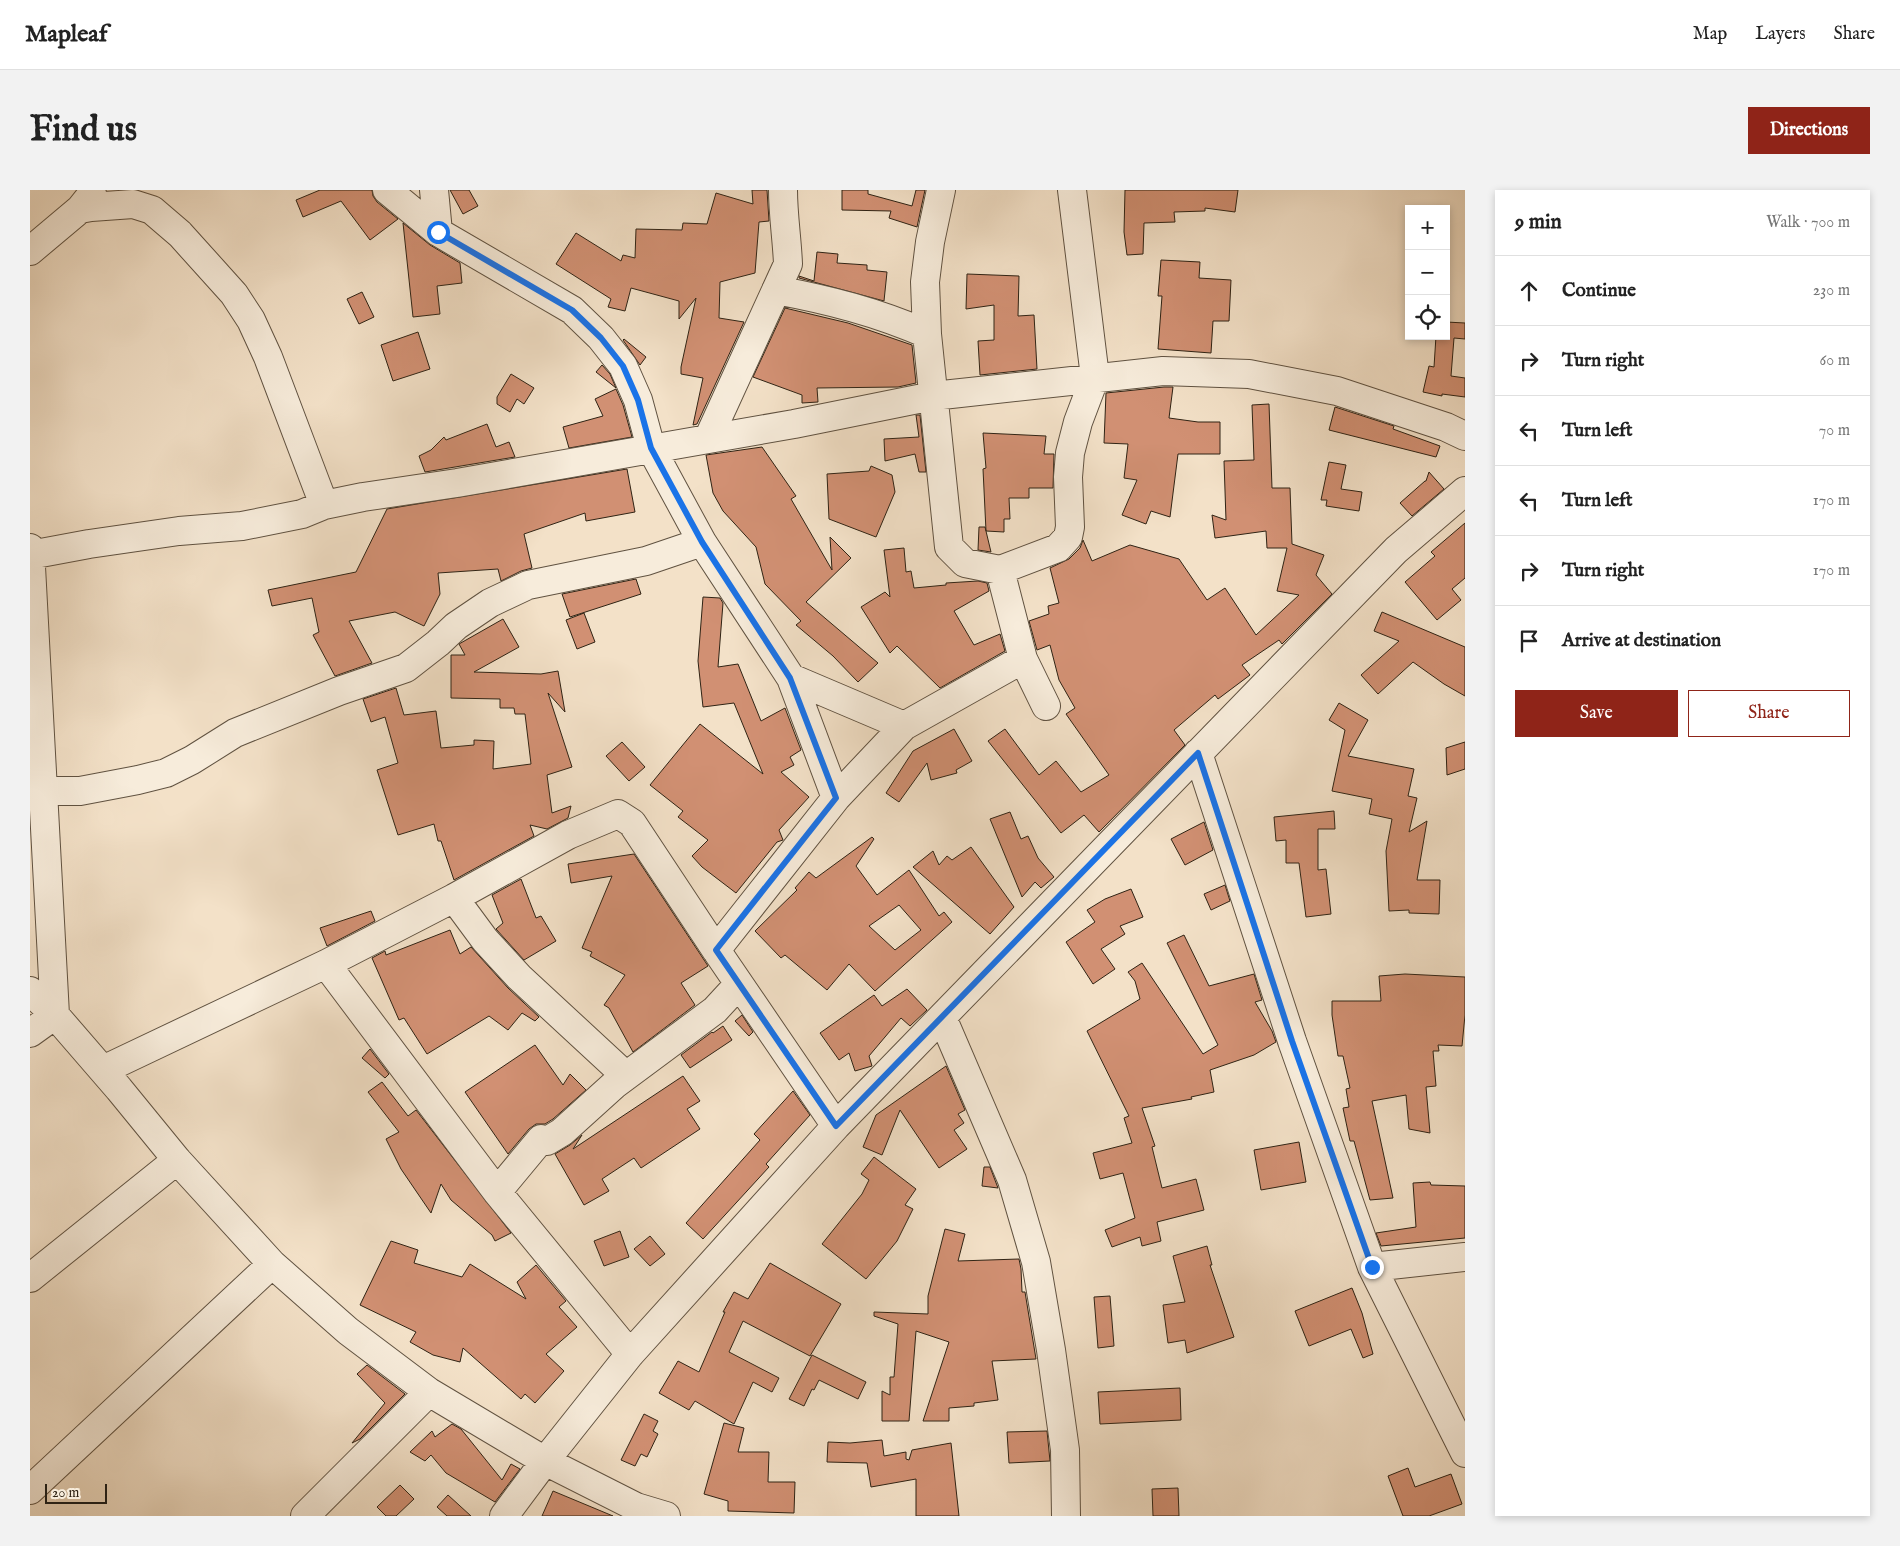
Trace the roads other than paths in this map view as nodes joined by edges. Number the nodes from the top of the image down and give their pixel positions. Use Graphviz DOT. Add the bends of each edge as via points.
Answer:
graph roads {
  1 [pos="387,190"];
  2 [pos="434,190"];
  3 [pos="783,190"];
  4 [pos="941,190"];
  5 [pos="1072,190"];
  6 [pos="87,200"];
  7 [pos="438,232"];
  8 [pos="30,250"];
  9 [pos="776,290"];
  10 [pos="927,334"];
  11 [pos="1094,377"];
  12 [pos="933,396"];
  13 [pos="1465,436"];
  14 [pos="708,439"];
  15 [pos="651,448"];
  16 [pos="1465,491"];
  17 [pos="324,505"];
  18 [pos="702,542"];
  19 [pos="30,548"];
  20 [pos="30,555"];
  21 [pos="1000,570"];
  22 [pos="1023,659"];
  23 [pos="790,678"];
  24 [pos="1046,706"];
  25 [pos="904,726"];
  26 [pos="1198,753"];
  27 [pos="43,791"];
  28 [pos="836,798"];
  29 [pos="454,898"];
  30 [pos="716,950"];
  31 [pos="326,964"];
  32 [pos="739,984"];
  33 [pos="30,991"];
  34 [pos="55,1015"];
  35 [pos="942,1018"];
  36 [pos="30,1033"];
  37 [pos="103,1070"];
  38 [pos="626,1076"];
  39 [pos="836,1126"];
  40 [pos="177,1160"];
  41 [pos="497,1192"];
  42 [pos="1465,1257"];
  43 [pos="272,1264"];
  44 [pos="1372,1267"];
  45 [pos="30,1278"];
  46 [pos="630,1354"];
  47 [pos="429,1392"];
  48 [pos="1465,1452"];
  49 [pos="545,1461"];
  50 [pos="30,1490"];
  51 [pos="305,1516"];
  52 [pos="504,1516"];
  53 [pos="666,1516"];
  54 [pos="1066,1516"];
  1 -- 7 [label="street"];
  2 -- 7 [label="street"];
  3 -- 9 [label="street" via="788,264"];
  4 -- 10 [label="street" via="925,282"];
  5 -- 11 [label="street"];
  6 -- 8 [label="street"];
  6 -- 17 [label="street" via="91,206 133,204 152,210 180,234 234,294 251,320 268,357"];
  7 -- 15 [label="street" via="572,310 601,338 623,366 638,400"];
  9 -- 10 [label="street" via="864,310"];
  9 -- 14 [label="street"];
  10 -- 12 [label="street"];
  11 -- 12 [label="street"];
  11 -- 13 [label="street" via="1163,370 1249,374 1337,390"];
  11 -- 21 [label="street" via="1070,453 1068,537 1058,548"];
  12 -- 14 [label="street"];
  12 -- 21 [label="street" via="949,547 966,563"];
  14 -- 15 [label="street"];
  15 -- 17 [label="street"];
  15 -- 18 [label="street"];
  16 -- 26 [label="street" via="1396,550"];
  17 -- 20 [label="street" via="302,514 242,526 179,531"];
  18 -- 23 [label="street"];
  18 -- 27 [label="street" via="646,561 528,585 456,626 406,668 235,733 166,773 80,791"];
  19 -- 20 [label="street"];
  20 -- 27 [label="street"];
  21 -- 22 [label="street"];
  22 -- 24 [label="street"];
  22 -- 25 [label="street"];
  23 -- 25 [label="street"];
  23 -- 28 [label="street"];
  25 -- 28 [label="street"];
  26 -- 35 [label="street"];
  26 -- 44 [label="street" via="1292,1041"];
  27 -- 34 [label="street"];
  28 -- 30 [label="street"];
  29 -- 30 [label="street" via="568,835 618,814 632,823"];
  29 -- 31 [label="street"];
  29 -- 38 [label="street" via="485,940 520,978"];
  30 -- 32 [label="street"];
  31 -- 37 [label="street"];
  31 -- 41 [label="street"];
  32 -- 38 [label="street" via="715,1010"];
  32 -- 39 [label="street"];
  33 -- 34 [label="street"];
  34 -- 36 [label="street"];
  34 -- 37 [label="street"];
  35 -- 39 [label="street"];
  35 -- 54 [label="street" via="1012,1180 1036,1262 1065,1450"];
  37 -- 40 [label="street"];
  38 -- 41 [label="street" via="562,1132 547,1141 541,1139"];
  39 -- 46 [label="street"];
  40 -- 43 [label="street"];
  40 -- 45 [label="street"];
  41 -- 46 [label="street"];
  42 -- 44 [label="street"];
  43 -- 47 [label="street" via="348,1331"];
  43 -- 50 [label="street"];
  44 -- 48 [label="street"];
  46 -- 49 [label="street"];
  47 -- 49 [label="street"];
  47 -- 51 [label="street"];
  49 -- 52 [label="street"];
  49 -- 53 [label="street" via="636,1506"];
}
